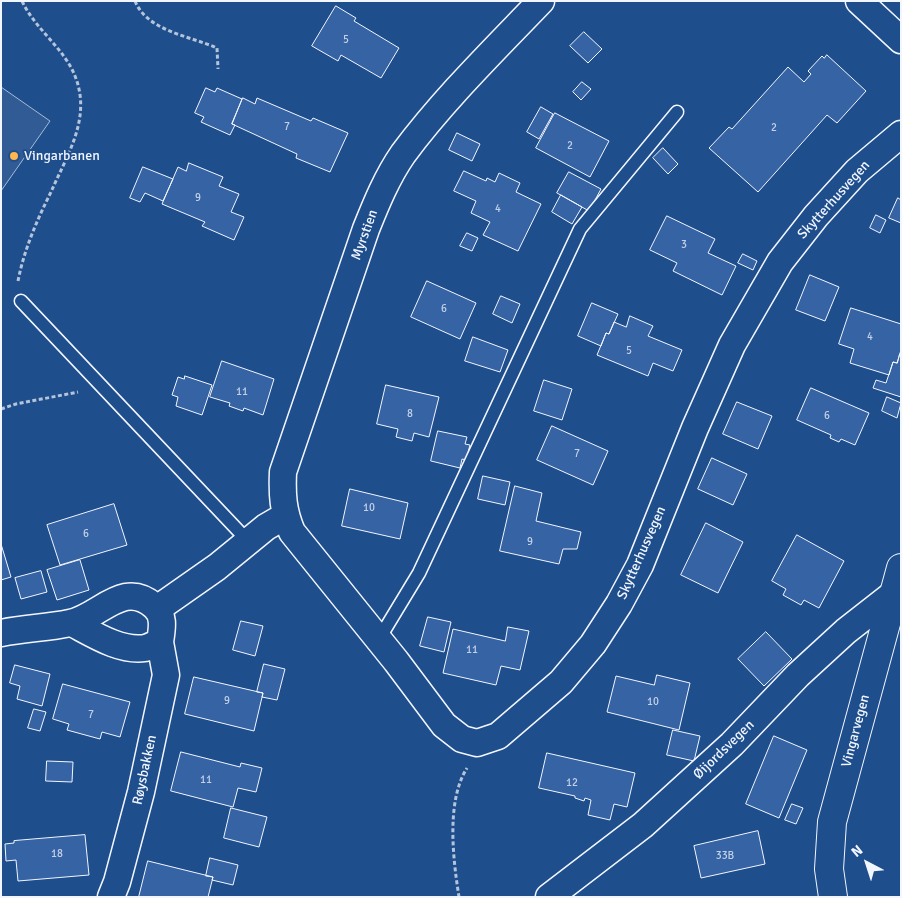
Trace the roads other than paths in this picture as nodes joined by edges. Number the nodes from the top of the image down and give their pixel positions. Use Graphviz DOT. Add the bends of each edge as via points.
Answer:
graph roads {
  1 [pos="541,1"];
  2 [pos="859,1"];
  3 [pos="901,40"];
  4 [pos="677,112"];
  5 [pos="901,134"];
  6 [pos="21,302"];
  7 [pos="285,516"];
  8 [pos="248,541"];
  9 [pos="901,568"];
  10 [pos="892,595"];
  11 [pos="157,609"];
  12 [pos="72,623"];
  13 [pos="1,633"];
  14 [pos="379,640"];
  15 [pos="160,642"];
  16 [pos="111,897"];
  17 [pos="549,897"];
  18 [pos="833,897"];
  1 -- 7 [label="street, Myrstien" via="406,150 382,191 366,229 284,472 282,500"];
  2 -- 3 [label="street"];
  4 -- 14 [label="lane" via="580,229 419,573"];
  5 -- 14 [label="street, Skytterhusvegen" via="857,171 780,262 732,345 640,565 620,604 561,682 498,736 477,743 462,739 444,725"];
  6 -- 8 [label="lane"];
  7 -- 8 [label="street"];
  7 -- 14 [label="street" via="292,532"];
  8 -- 11 [label="street"];
  9 -- 10 [label="street, Vingarvegen"];
  10 -- 17 [label="street, Øijordsvegen" via="846,631 732,744 643,825"];
  10 -- 18 [label="street, Vingarvegen" via="832,822 828,869"];
  11 -- 12 [label="street" via="146,599 130,596 113,600"];
  11 -- 15 [label="street, Røysbakken" via="163,625"];
  12 -- 13 [label="street"];
  12 -- 15 [label="street" via="130,648 146,648"];
  15 -- 16 [label="street, Røysbakken" via="166,675 141,792"];
}
